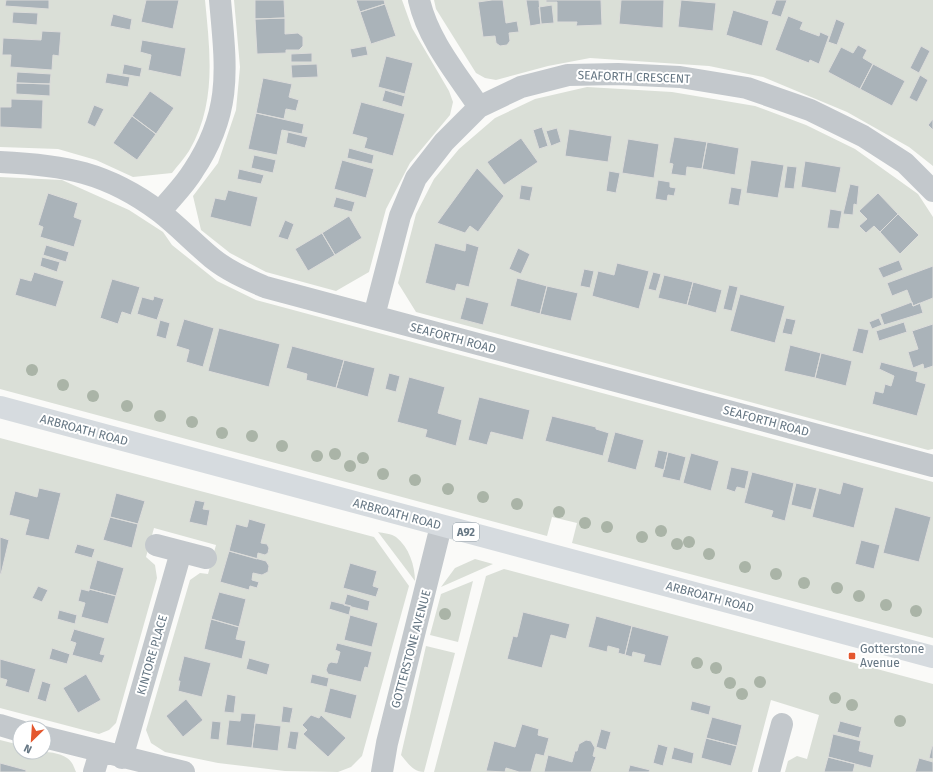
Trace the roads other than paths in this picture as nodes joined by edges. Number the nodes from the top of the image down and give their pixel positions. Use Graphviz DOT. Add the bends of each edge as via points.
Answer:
graph roads {
  1 [pos="220,0"];
  2 [pos="419,0"];
  3 [pos="479,107"];
  4 [pos="0,162"];
  5 [pos="933,191"];
  6 [pos="160,212"];
  7 [pos="374,316"];
  8 [pos="0,407"];
  9 [pos="933,466"];
  10 [pos="441,526"];
  11 [pos="156,545"];
  12 [pos="181,552"];
  13 [pos="206,558"];
  14 [pos="933,657"];
  15 [pos="782,724"];
  16 [pos="0,725"];
  17 [pos="12,729"];
  18 [pos="52,741"];
  19 [pos="122,758"];
  20 [pos="97,762"];
  21 [pos="184,772"];
  22 [pos="382,772"];
  23 [pos="769,772"];
  1 -- 6 [label="street" via="226,68 222,106 210,143 192,173"];
  2 -- 3 [label="street" via="422,13 438,46"];
  3 -- 5 [label="street, SEAFORTH CRESCENT" via="521,87 568,75 680,76 747,88 810,110 863,136 905,163"];
  3 -- 7 [label="street, SEAFORTH CRESCENT" via="444,142 416,178 400,216"];
  4 -- 6 [label="street, SEAFORTH ROAD" via="47,164 86,172 121,187"];
  6 -- 7 [label="street, SEAFORTH ROAD" via="213,259 237,274 266,288"];
  7 -- 9 [label="street, SEAFORTH ROAD"];
  8 -- 10 [label="main road, ARBROATH ROAD / A92"];
  10 -- 14 [label="main road, ARBROATH ROAD / A92"];
  10 -- 22 [label="street, GOTTERSTONE AVENUE" via="386,743"];
  11 -- 12 [label="street"];
  12 -- 13 [label="street"];
  12 -- 19 [label="street, KINTORE PLACE"];
  15 -- 23 [label="street"];
  16 -- 17 [label="street"];
  18 -- 20 [label="street"];
  19 -- 20 [label="street"];
  19 -- 21 [label="street"];
}
